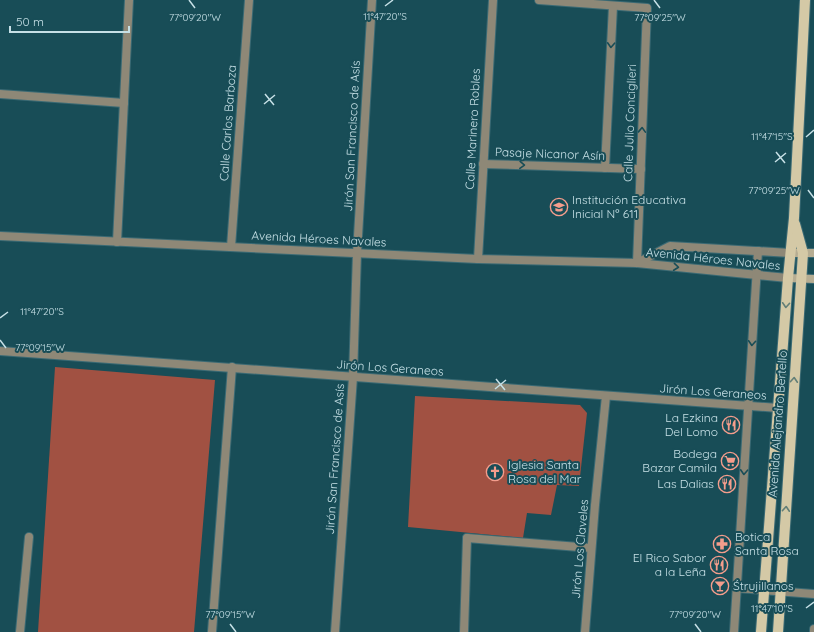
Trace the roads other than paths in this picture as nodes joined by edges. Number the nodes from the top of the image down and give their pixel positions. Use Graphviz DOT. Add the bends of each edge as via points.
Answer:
graph roads {
  1 [pos="129,0"];
  2 [pos="249,0"];
  3 [pos="372,0"];
  4 [pos="493,0"];
  5 [pos="539,0"];
  6 [pos="805,0"];
  7 [pos="614,6"];
  8 [pos="0,94"];
  9 [pos="124,103"];
  10 [pos="483,164"];
  11 [pos="605,168"];
  12 [pos="640,169"];
  13 [pos="794,218"];
  14 [pos="0,236"];
  15 [pos="117,242"];
  16 [pos="231,247"];
  17 [pos="758,251"];
  18 [pos="357,253"];
  19 [pos="790,253"];
  20 [pos="803,253"];
  21 [pos="814,253"];
  22 [pos="478,259"];
  23 [pos="637,263"];
  24 [pos="757,276"];
  25 [pos="788,278"];
  26 [pos="801,279"];
  27 [pos="814,279"];
  28 [pos="0,351"];
  29 [pos="232,367"];
  30 [pos="352,377"];
  31 [pos="606,396"];
  32 [pos="748,406"];
  33 [pos="778,408"];
  34 [pos="28,537"];
  35 [pos="591,548"];
  36 [pos="737,588"];
  37 [pos="764,590"];
  38 [pos="781,591"];
  39 [pos="814,594"];
  40 [pos="20,632"];
  41 [pos="212,632"];
  42 [pos="335,632"];
  43 [pos="464,632"];
  44 [pos="585,632"];
  45 [pos="734,632"];
  46 [pos="761,632"];
  47 [pos="778,632"];
  1 -- 9 [label="street"];
  2 -- 16 [label="street, Calle Carlos Barboza"];
  3 -- 18 [label="street, Jirón San Francisco de Asís"];
  4 -- 10 [label="street, Calle Marinero Robles"];
  5 -- 7 [label="street"];
  6 -- 13 [label="main road, Avenida Alejandro Bertello"];
  7 -- 11 [label="street, one-way"];
  12 -- 7 [label="street, Calle Julio Conciglieri, one-way" via="647,8"];
  8 -- 9 [label="street"];
  9 -- 15 [label="street"];
  10 -- 11 [label="street, Pasaje Nicanor Asín, one-way"];
  10 -- 22 [label="street, Calle Marinero Robles"];
  11 -- 12 [label="street, Pasaje Nicanor Asín"];
  12 -- 23 [label="street, Calle Julio Conciglieri"];
  13 -- 19 [label="main road, Avenida Alejandro Bertello"];
  13 -- 20 [label="main road, Avenida Alejandro Bertello"];
  14 -- 15 [label="street, Avenida Héroes Navales"];
  15 -- 16 [label="street, Avenida Héroes Navales"];
  16 -- 18 [label="street, Avenida Héroes Navales"];
  17 -- 19 [label="street, Avenida Héroes Navales"];
  17 -- 23 [label="street, Avenida Héroes Navales" via="670,246"];
  17 -- 24 [label="street"];
  18 -- 22 [label="street, Avenida Héroes Navales"];
  18 -- 30 [label="street, Jirón San Francisco de Asís"];
  19 -- 20 [label="street"];
  19 -- 25 [label="main road, Avenida Alejandro Bertello"];
  20 -- 21 [label="street"];
  20 -- 26 [label="main road, Avenida Alejandro Bertello"];
  22 -- 23 [label="street, Avenida Héroes Navales"];
  23 -- 24 [label="street, Avenida Héroes Navales, one-way"];
  24 -- 25 [label="street, Avenida Héroes Navales"];
  24 -- 32 [label="street, one-way"];
  25 -- 26 [label="street"];
  25 -- 33 [label="main road, Avenida Alejandro Bertello, one-way"];
  26 -- 27 [label="street"];
  38 -- 26 [label="main road, Avenida Alejandro Bertello, one-way"];
  28 -- 29 [label="street, Jirón Los Geraneos"];
  29 -- 30 [label="street, Jirón Los Geraneos"];
  29 -- 41 [label="street"];
  30 -- 31 [label="street, Jirón Los Geraneos"];
  30 -- 42 [label="street, Jirón San Francisco de Asís"];
  31 -- 32 [label="street, Jirón Los Geraneos"];
  31 -- 35 [label="street, Jirón Los Claveles"];
  32 -- 33 [label="street, Jirón Los Geraneos"];
  32 -- 36 [label="street, one-way"];
  33 -- 37 [label="main road, Avenida Alejandro Bertello"];
  34 -- 40 [label="street"];
  35 -- 43 [label="street" via="467,538"];
  35 -- 44 [label="street, Jirón Los Claveles"];
  36 -- 37 [label="street"];
  36 -- 45 [label="street"];
  37 -- 38 [label="street"];
  37 -- 46 [label="main road, Avenida Alejandro Bertello"];
  38 -- 39 [label="street"];
  38 -- 47 [label="main road, Avenida Alejandro Bertello"];
}
